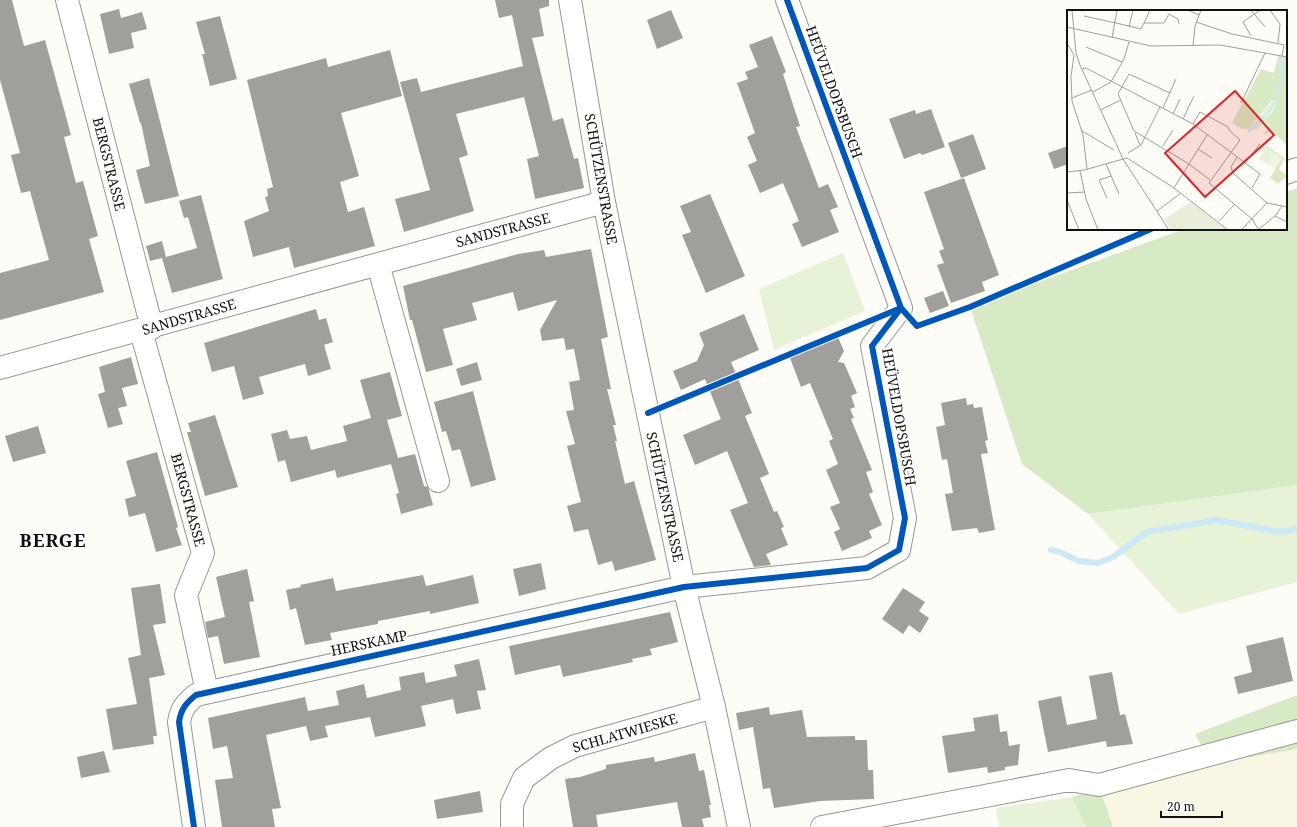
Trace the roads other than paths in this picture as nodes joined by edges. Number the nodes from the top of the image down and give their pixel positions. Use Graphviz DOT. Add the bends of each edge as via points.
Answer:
graph roads {
  1 [pos="67,0"];
  2 [pos="570,0"];
  3 [pos="787,0"];
  4 [pos="1297,169"];
  5 [pos="1287,173"];
  6 [pos="604,202"];
  7 [pos="378,264"];
  8 [pos="146,329"];
  9 [pos="0,368"];
  10 [pos="438,480"];
  11 [pos="684,587"];
  12 [pos="207,692"];
  13 [pos="714,707"];
  14 [pos="1297,731"];
  15 [pos="194,827"];
  16 [pos="512,827"];
  17 [pos="739,827"];
  18 [pos="822,827"];
  1 -- 8 [label="street, BERGSTRASSE"];
  2 -- 6 [label="street, SCHÜTZENSTRASSE"];
  3 -- 11 [label="street, HEÜVELDOPSBUSCH" via="901,308 872,346 905,518 900,550 868,568"];
  4 -- 5 [label="street"];
  6 -- 7 [label="street, SANDSTRASSE"];
  6 -- 11 [label="street, SCHÜTZENSTRASSE"];
  7 -- 8 [label="street, SANDSTRASSE"];
  7 -- 10 [label="street"];
  8 -- 9 [label="street, SANDSTRASSE"];
  8 -- 12 [label="street, BERGSTRASSE" via="202,553 186,595"];
  11 -- 12 [label="street, HERSKAMP"];
  11 -- 13 [label="street, SCHÜTZENSTRASSE"];
  12 -- 15 [label="street, HERSKAMP" via="196,695 188,702 181,711 179,722"];
  13 -- 16 [label="street, SCHLATWIESKE" via="575,746 551,758 524,778 512,804"];
  13 -- 17 [label="street, SCHÜTZENSTRASSE"];
  14 -- 18 [label="street" via="1099,785 1069,780"];
}
